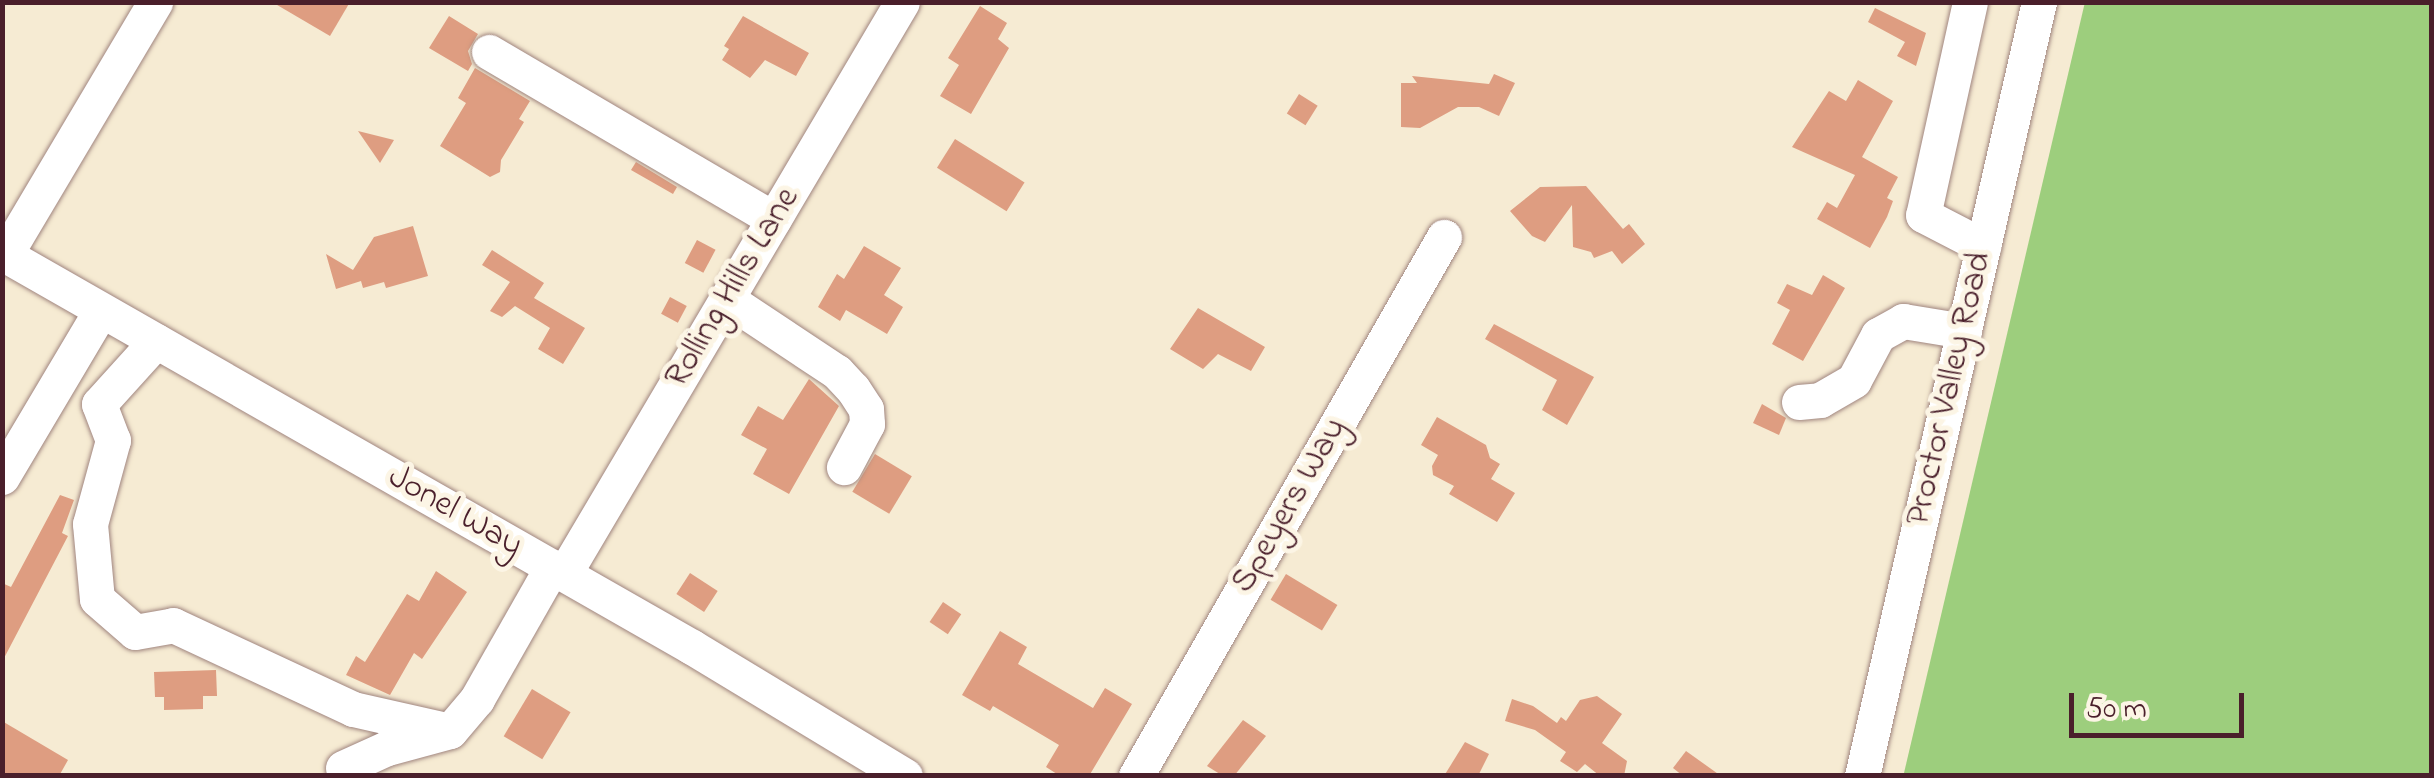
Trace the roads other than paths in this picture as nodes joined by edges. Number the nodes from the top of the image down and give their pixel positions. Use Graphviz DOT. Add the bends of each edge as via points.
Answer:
graph roads {
  1 [pos="155,2"];
  2 [pos="902,2"];
  3 [pos="1970,2"];
  4 [pos="2038,2"];
  5 [pos="489,52"];
  6 [pos="774,219"];
  7 [pos="1444,237"];
  8 [pos="1983,246"];
  9 [pos="4,254"];
  10 [pos="727,299"];
  11 [pos="101,310"];
  12 [pos="1964,330"];
  13 [pos="156,341"];
  14 [pos="1799,402"];
  15 [pos="844,467"];
  16 [pos="2,477"];
  17 [pos="558,571"];
  18 [pos="450,731"];
  19 [pos="342,768"];
  20 [pos="905,776"];
  21 [pos="1136,776"];
  22 [pos="1862,776"];
  1 -- 9 [label="street"];
  2 -- 6 [label="street, Rolling Hills Lane"];
  3 -- 8 [label="street" via="1923,216"];
  4 -- 8 [label="street, Proctor Valley Road"];
  5 -- 6 [label="street"];
  6 -- 10 [label="street, Rolling Hills Lane"];
  7 -- 21 [label="street, Speyers Way"];
  8 -- 12 [label="street, Proctor Valley Road"];
  9 -- 11 [label="street, Jonel Way"];
  10 -- 15 [label="street" via="837,372 866,409 867,424"];
  10 -- 17 [label="street, Rolling Hills Lane"];
  11 -- 13 [label="street, Jonel Way"];
  11 -- 16 [label="street"];
  12 -- 14 [label="street" via="1902,321 1878,335 1854,380 1820,400"];
  12 -- 22 [label="street, Proctor Valley Road"];
  13 -- 17 [label="street, Jonel Way"];
  13 -- 18 [label="street" via="99,404 113,440 90,524 97,600 135,632 173,624 353,710"];
  17 -- 18 [label="street, Rolling Hills Lane"];
  17 -- 20 [label="street, Jonel Way"];
  18 -- 19 [label="street"];
}
